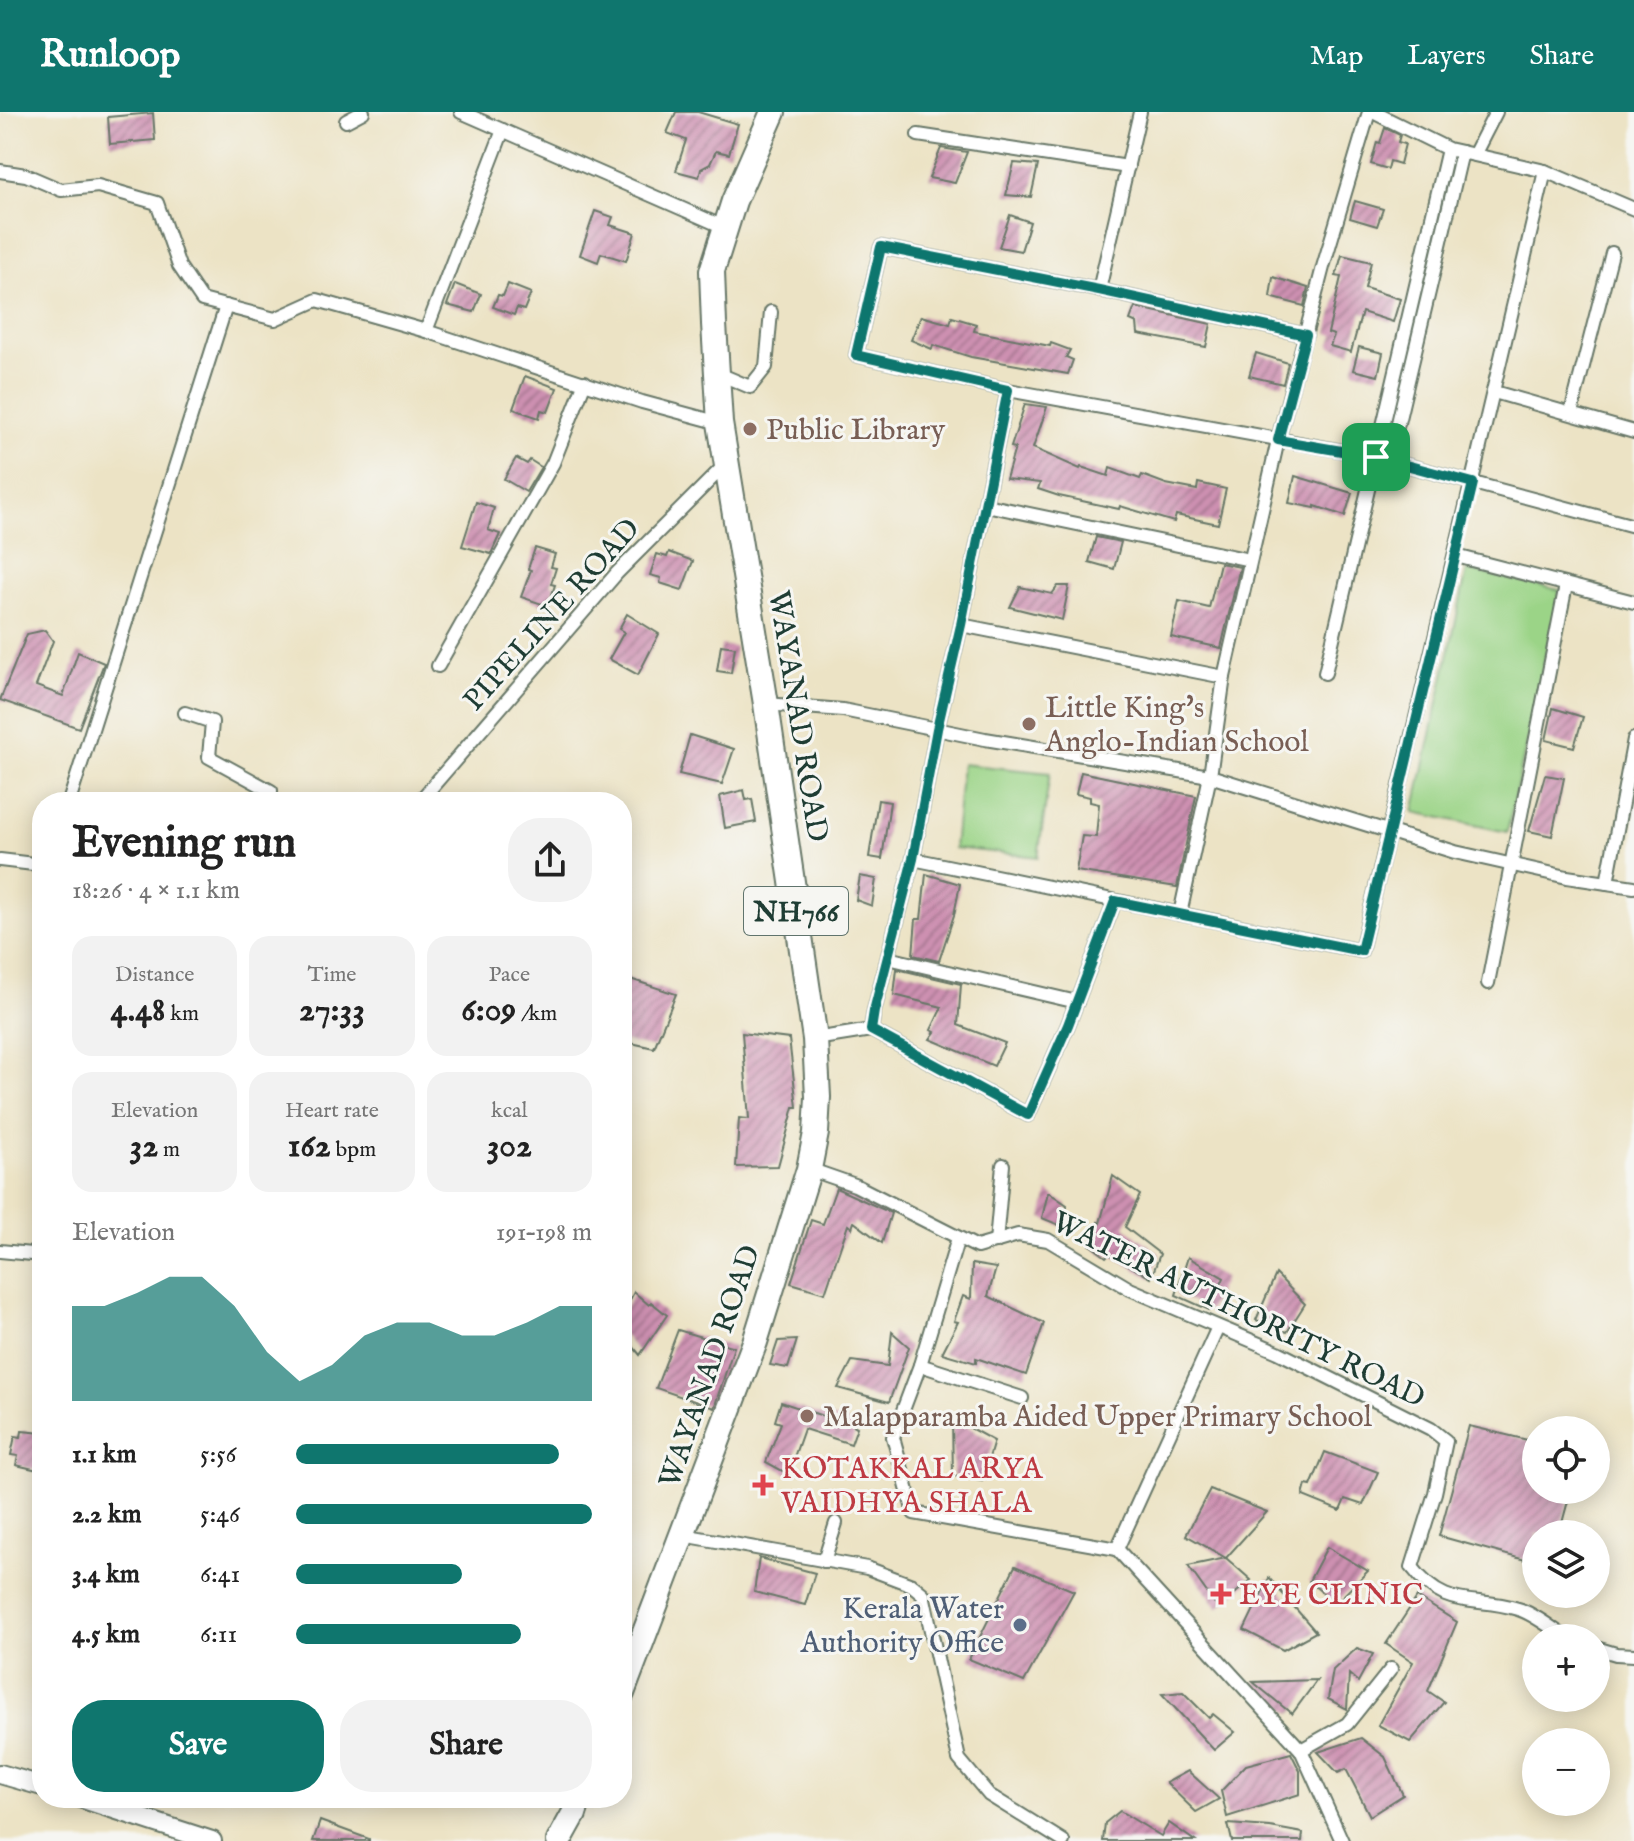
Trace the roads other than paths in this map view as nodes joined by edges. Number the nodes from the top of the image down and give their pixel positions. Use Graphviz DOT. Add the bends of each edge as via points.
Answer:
graph roads {
  1 [pos="363,112"];
  2 [pos="773,112"];
  3 [pos="1140,112"];
  4 [pos="1371,112"];
  5 [pos="1496,112"];
  6 [pos="465,113"];
  7 [pos="346,121"];
  8 [pos="503,130"];
  9 [pos="918,135"];
  10 [pos="1448,149"];
  11 [pos="1468,153"];
  12 [pos="1128,167"];
  13 [pos="0,171"];
  14 [pos="1545,171"];
  15 [pos="1634,209"];
  16 [pos="726,228"];
  17 [pos="1612,253"];
  18 [pos="1099,290"];
  19 [pos="226,306"];
  20 [pos="771,312"];
  21 [pos="426,331"];
  22 [pos="1306,335"];
  23 [pos="717,373"];
  24 [pos="585,382"];
  25 [pos="1008,390"];
  26 [pos="1494,392"];
  27 [pos="1571,413"];
  28 [pos="720,423"];
  29 [pos="1634,432"];
  30 [pos="1278,440"];
  31 [pos="1383,459"];
  32 [pos="727,464"];
  33 [pos="1473,483"];
  34 [pos="986,505"];
  35 [pos="1634,526"];
  36 [pos="1456,556"];
  37 [pos="1250,560"];
  38 [pos="1566,585"];
  39 [pos="1634,602"];
  40 [pos="961,625"];
  41 [pos="438,666"];
  42 [pos="1325,673"];
  43 [pos="1224,677"];
  44 [pos="766,704"];
  45 [pos="185,713"];
  46 [pos="937,729"];
  47 [pos="1634,739"];
  48 [pos="1210,776"];
  49 [pos="72,792"];
  50 [pos="271,792"];
  51 [pos="428,792"];
  52 [pos="1391,832"];
  53 [pos="913,859"];
  54 [pos="0,860"];
  55 [pos="32,864"];
  56 [pos="1509,864"];
  57 [pos="1607,883"];
  58 [pos="1634,887"];
  59 [pos="1115,901"];
  60 [pos="1180,914"];
  61 [pos="888,958"];
  62 [pos="1488,983"];
  63 [pos="1077,1002"];
  64 [pos="871,1030"];
  65 [pos="815,1039"];
  66 [pos="1003,1165"];
  67 [pos="809,1169"];
  68 [pos="958,1238"];
  69 [pos="996,1242"];
  70 [pos="0,1251"];
  71 [pos="32,1254"];
  72 [pos="1218,1327"];
  73 [pos="920,1365"];
  74 [pos="1022,1398"];
  75 [pos="836,1523"];
  76 [pos="683,1535"];
  77 [pos="1117,1549"];
  78 [pos="824,1561"];
  79 [pos="1544,1624"];
  80 [pos="632,1643"];
  81 [pos="1610,1652"];
  82 [pos="1634,1655"];
  83 [pos="1391,1669"];
  84 [pos="1301,1750"];
  85 [pos="0,1774"];
  86 [pos="32,1783"];
  87 [pos="135,1808"];
  88 [pos="576,1808"];
  89 [pos="577,1808"];
  90 [pos="212,1841"];
  91 [pos="559,1841"];
  92 [pos="576,1841"];
  93 [pos="1063,1841"];
  94 [pos="1342,1841"];
  1 -- 7 [label="street"];
  2 -- 16 [label="highway, WAYANAD ROAD / NH766"];
  3 -- 12 [label="street"];
  4 -- 10 [label="street"];
  4 -- 22 [label="street"];
  5 -- 11 [label="street"];
  6 -- 8 [label="street"];
  8 -- 16 [label="street"];
  8 -- 21 [label="street"];
  9 -- 12 [label="street"];
  10 -- 11 [label="street"];
  10 -- 31 [label="street"];
  11 -- 14 [label="street"];
  11 -- 31 [label="street"];
  12 -- 18 [label="street"];
  13 -- 19 [label="street" via="61,190 98,186 157,203 179,266 202,300"];
  14 -- 15 [label="street"];
  14 -- 26 [label="street"];
  16 -- 23 [label="highway, WAYANAD ROAD / NH766" via="712,271"];
  17 -- 27 [label="street"];
  18 -- 22 [label="street"];
  18 -- 25 [label="street" via="881,247 856,355"];
  19 -- 21 [label="street" via="275,319 317,300"];
  19 -- 49 [label="street"];
  20 -- 23 [label="street" via="766,367 750,387"];
  21 -- 24 [label="street"];
  22 -- 30 [label="street"];
  23 -- 28 [label="highway, WAYANAD ROAD / NH766"];
  24 -- 28 [label="street"];
  24 -- 41 [label="street" via="553,463"];
  25 -- 30 [label="street"];
  25 -- 34 [label="street"];
  26 -- 27 [label="street"];
  26 -- 33 [label="street"];
  27 -- 29 [label="street"];
  28 -- 32 [label="highway, WAYANAD ROAD / NH766"];
  30 -- 31 [label="street"];
  30 -- 37 [label="street"];
  31 -- 33 [label="street"];
  31 -- 42 [label="street"];
  32 -- 44 [label="highway, WAYANAD ROAD / NH766"];
  32 -- 51 [label="street, PIPELINE ROAD" via="617,573"];
  33 -- 35 [label="street"];
  33 -- 36 [label="street"];
  34 -- 37 [label="street"];
  34 -- 40 [label="street"];
  36 -- 38 [label="street"];
  36 -- 52 [label="street"];
  37 -- 43 [label="street"];
  38 -- 39 [label="street"];
  38 -- 56 [label="street"];
  40 -- 43 [label="street"];
  40 -- 46 [label="street"];
  43 -- 48 [label="street"];
  44 -- 46 [label="street" via="843,710"];
  44 -- 65 [label="highway, WAYANAD ROAD / NH766"];
  45 -- 50 [label="street" via="212,722 209,757"];
  46 -- 48 [label="street"];
  46 -- 53 [label="street"];
  47 -- 57 [label="street"];
  48 -- 52 [label="street"];
  48 -- 60 [label="street"];
  52 -- 56 [label="street"];
  52 -- 60 [label="street" via="1361,951"];
  53 -- 59 [label="street"];
  53 -- 61 [label="street"];
  54 -- 55 [label="street"];
  56 -- 57 [label="street"];
  56 -- 62 [label="street"];
  57 -- 58 [label="street"];
  59 -- 60 [label="street"];
  59 -- 63 [label="street"];
  61 -- 63 [label="street"];
  61 -- 64 [label="street"];
  63 -- 64 [label="street" via="1028,1115"];
  64 -- 65 [label="street"];
  65 -- 67 [label="highway, WAYANAD ROAD / NH766" via="818,1109"];
  66 -- 69 [label="street"];
  67 -- 68 [label="street, WATER AUTHORITY ROAD" via="855,1185"];
  67 -- 76 [label="highway, WAYANAD ROAD / NH766" via="755,1342"];
  68 -- 69 [label="street, WATER AUTHORITY ROAD" via="977,1247"];
  68 -- 73 [label="street"];
  69 -- 72 [label="street, WATER AUTHORITY ROAD" via="1018,1235 1048,1240 1130,1289"];
  70 -- 71 [label="street"];
  72 -- 77 [label="street"];
  72 -- 79 [label="street, WATER AUTHORITY ROAD" via="1278,1352 1446,1441 1412,1567 1440,1594 1522,1610"];
  73 -- 74 [label="street"];
  73 -- 77 [label="street" via="893,1437 914,1513"];
  75 -- 78 [label="street"];
  76 -- 78 [label="street"];
  76 -- 80 [label="highway, WAYANAD ROAD / NH766"];
  77 -- 84 [label="street"];
  78 -- 93 [label="street" via="867,1568 923,1594 959,1759 989,1795"];
  81 -- 82 [label="street"];
  83 -- 84 [label="street" via="1347,1724"];
  84 -- 94 [label="street"];
  85 -- 86 [label="street"];
  87 -- 90 [label="street"];
  88 -- 91 [label="highway"];
  89 -- 92 [label="highway"];
}
